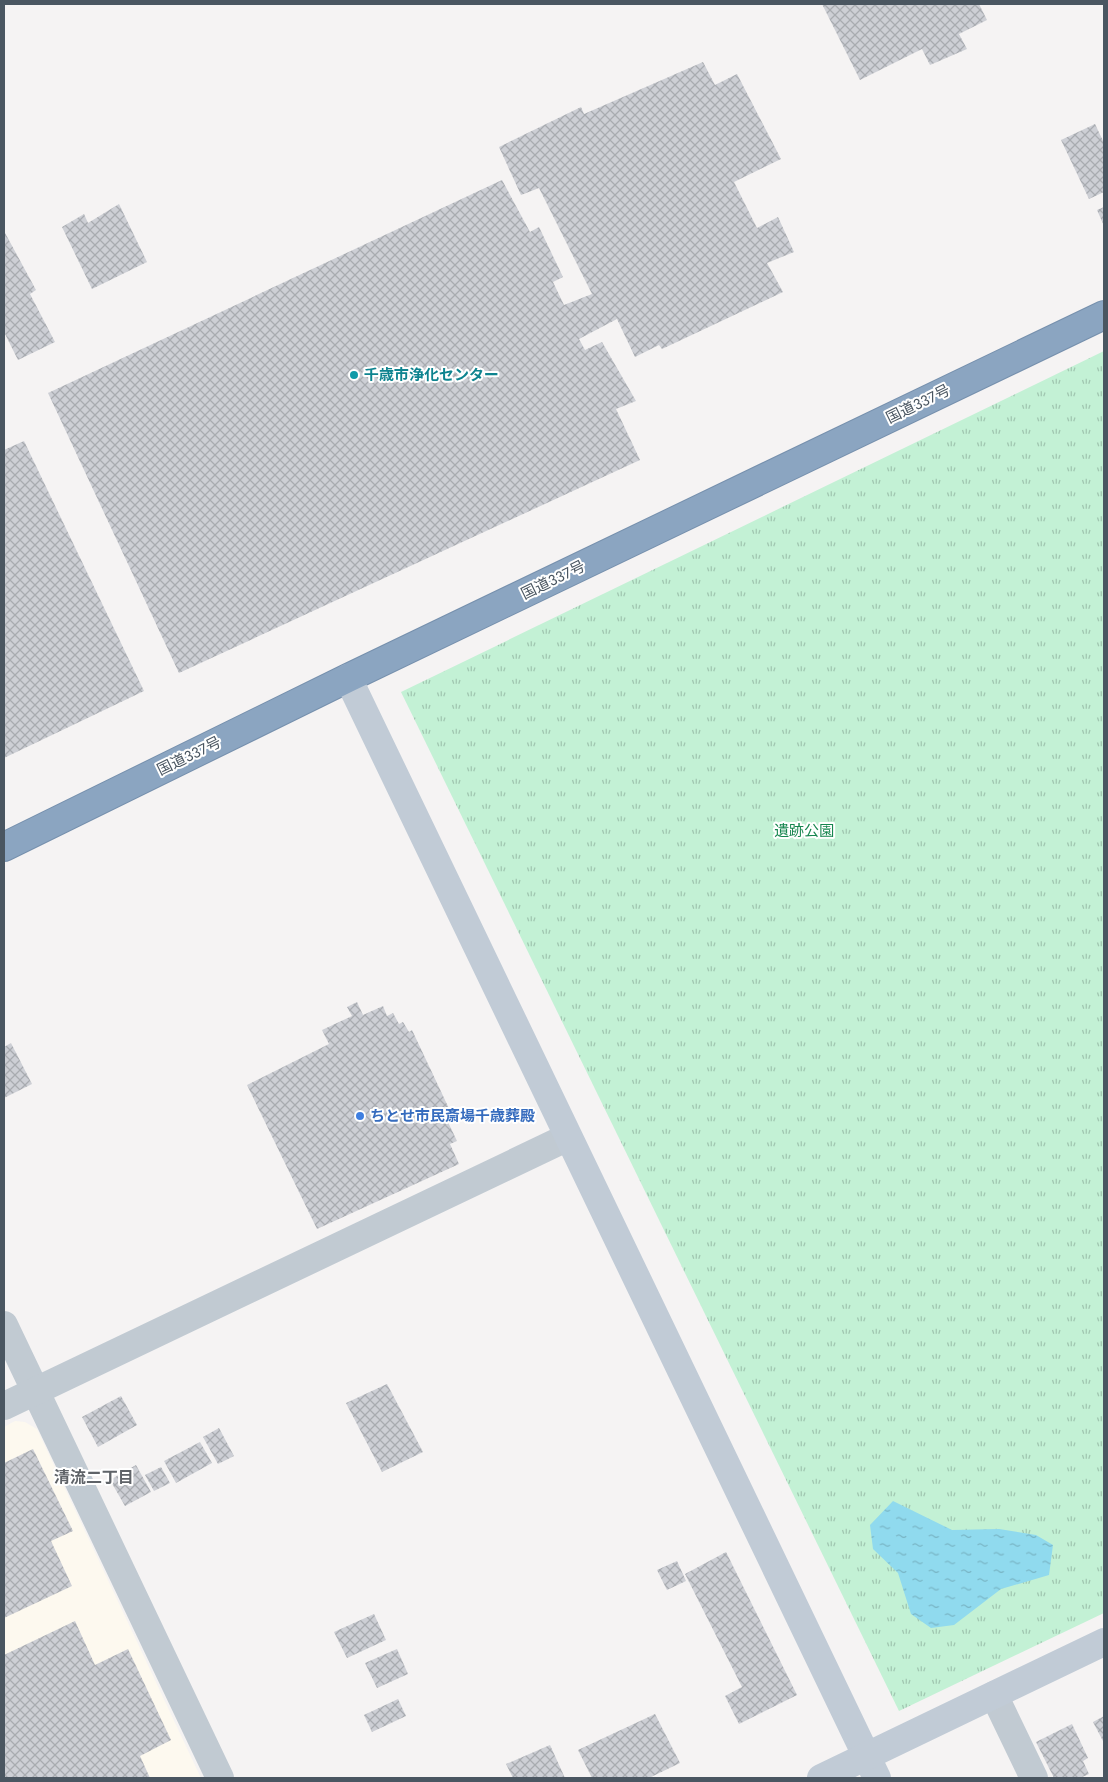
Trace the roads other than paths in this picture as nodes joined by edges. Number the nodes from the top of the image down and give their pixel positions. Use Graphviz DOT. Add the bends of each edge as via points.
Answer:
graph roads {
  1 [pos="1104,315"];
  2 [pos="348,678"];
  3 [pos="4,847"];
  4 [pos="568,1137"];
  5 [pos="4,1325"];
  6 [pos="36,1391"];
  7 [pos="4,1406"];
  8 [pos="1104,1642"];
  9 [pos="994,1695"];
  10 [pos="871,1767"];
  11 [pos="220,1778"];
  12 [pos="820,1778"];
  13 [pos="1034,1778"];
  1 -- 2 [label="highway, 国道337号"];
  2 -- 3 [label="highway, 国道337号"];
  2 -- 4 [label="street"];
  4 -- 6 [label="street"];
  4 -- 10 [label="street"];
  5 -- 6 [label="street"];
  6 -- 7 [label="street"];
  6 -- 11 [label="street"];
  8 -- 9 [label="street"];
  9 -- 10 [label="street"];
  9 -- 13 [label="street"];
  10 -- 12 [label="street"];
}
